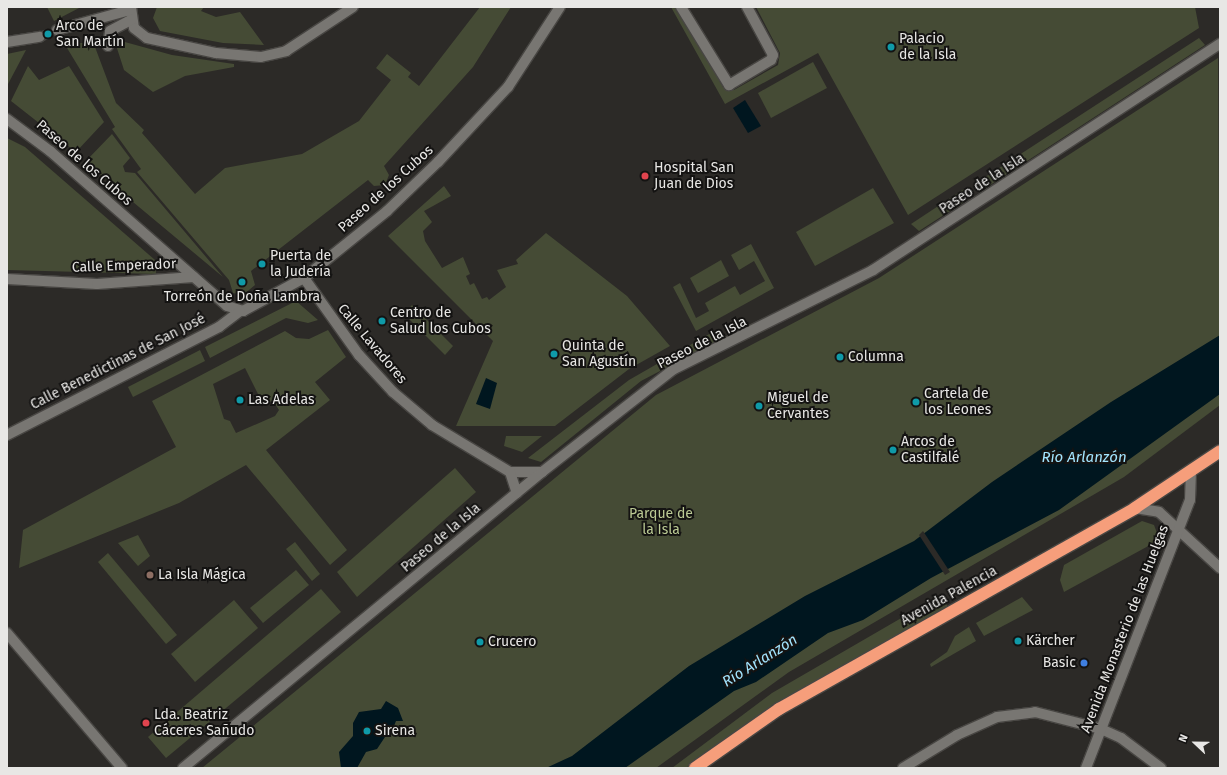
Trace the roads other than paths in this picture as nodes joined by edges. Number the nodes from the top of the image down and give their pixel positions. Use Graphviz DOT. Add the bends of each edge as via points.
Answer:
graph roads {
  1 [pos="353,7"];
  2 [pos="560,7"];
  3 [pos="681,7"];
  4 [pos="747,7"];
  5 [pos="131,12"];
  6 [pos="58,30"];
  7 [pos="40,37"];
  8 [pos="7,42"];
  9 [pos="108,46"];
  10 [pos="1220,46"];
  11 [pos="7,119"];
  12 [pos="194,277"];
  13 [pos="304,278"];
  14 [pos="7,279"];
  15 [pos="240,311"];
  16 [pos="7,435"];
  17 [pos="1220,452"];
  18 [pos="510,472"];
  19 [pos="542,472"];
  20 [pos="1191,472"];
  21 [pos="1174,484"];
  22 [pos="517,493"];
  23 [pos="1190,500"];
  24 [pos="1135,508"];
  25 [pos="1178,530"];
  26 [pos="1220,568"];
  27 [pos="7,633"];
  28 [pos="1101,729"];
  29 [pos="122,768"];
  30 [pos="183,768"];
  31 [pos="695,768"];
  32 [pos="903,768"];
  33 [pos="1086,768"];
  34 [pos="1161,768"];
  1 -- 5 [label="street" via="286,51 261,57 216,53 155,40 140,34"];
  2 -- 13 [label="street, Paseo de los Cubos" via="508,87 468,132 387,211"];
  3 -- 4 [label="street" via="729,84 772,60 773,54"];
  5 -- 6 [label="street"];
  5 -- 9 [label="street" via="110,31"];
  7 -- 8 [label="street"];
  10 -- 19 [label="street, Paseo de la Isla" via="872,270 674,369"];
  11 -- 12 [label="street, Paseo de los Cubos" via="45,147"];
  12 -- 14 [label="street, Calle Emperador" via="97,284"];
  12 -- 15 [label="street, Paseo de los Cubos" via="227,306"];
  13 -- 15 [label="street, Paseo de los Cubos"];
  13 -- 18 [label="street, Calle Lavadores" via="359,355 393,392 432,425"];
  15 -- 16 [label="street, Calle Benedictinas de San José" via="219,327"];
  17 -- 20 [label="highway, Avenida Palencia"];
  18 -- 19 [label="street"];
  18 -- 22 [label="street"];
  19 -- 22 [label="street, Paseo de la Isla"];
  20 -- 21 [label="highway, Avenida Palencia"];
  20 -- 23 [label="street, Avenida Monasterio de las Huelgas"];
  21 -- 23 [label="street" via="1184,488"];
  21 -- 24 [label="highway, Avenida Palencia"];
  22 -- 30 [label="street, Paseo de la Isla"];
  23 -- 25 [label="street, Avenida Monasterio de las Huelgas"];
  24 -- 25 [label="street" via="1152,509"];
  24 -- 31 [label="highway, Avenida Palencia" via="826,680"];
  25 -- 26 [label="street"];
  25 -- 28 [label="street, Avenida Monasterio de las Huelgas"];
  27 -- 29 [label="street"];
  28 -- 32 [label="street" via="1035,712 996,717 957,735"];
  28 -- 33 [label="street, Avenida Monasterio de las Huelgas"];
  28 -- 34 [label="street" via="1121,738"];
}
